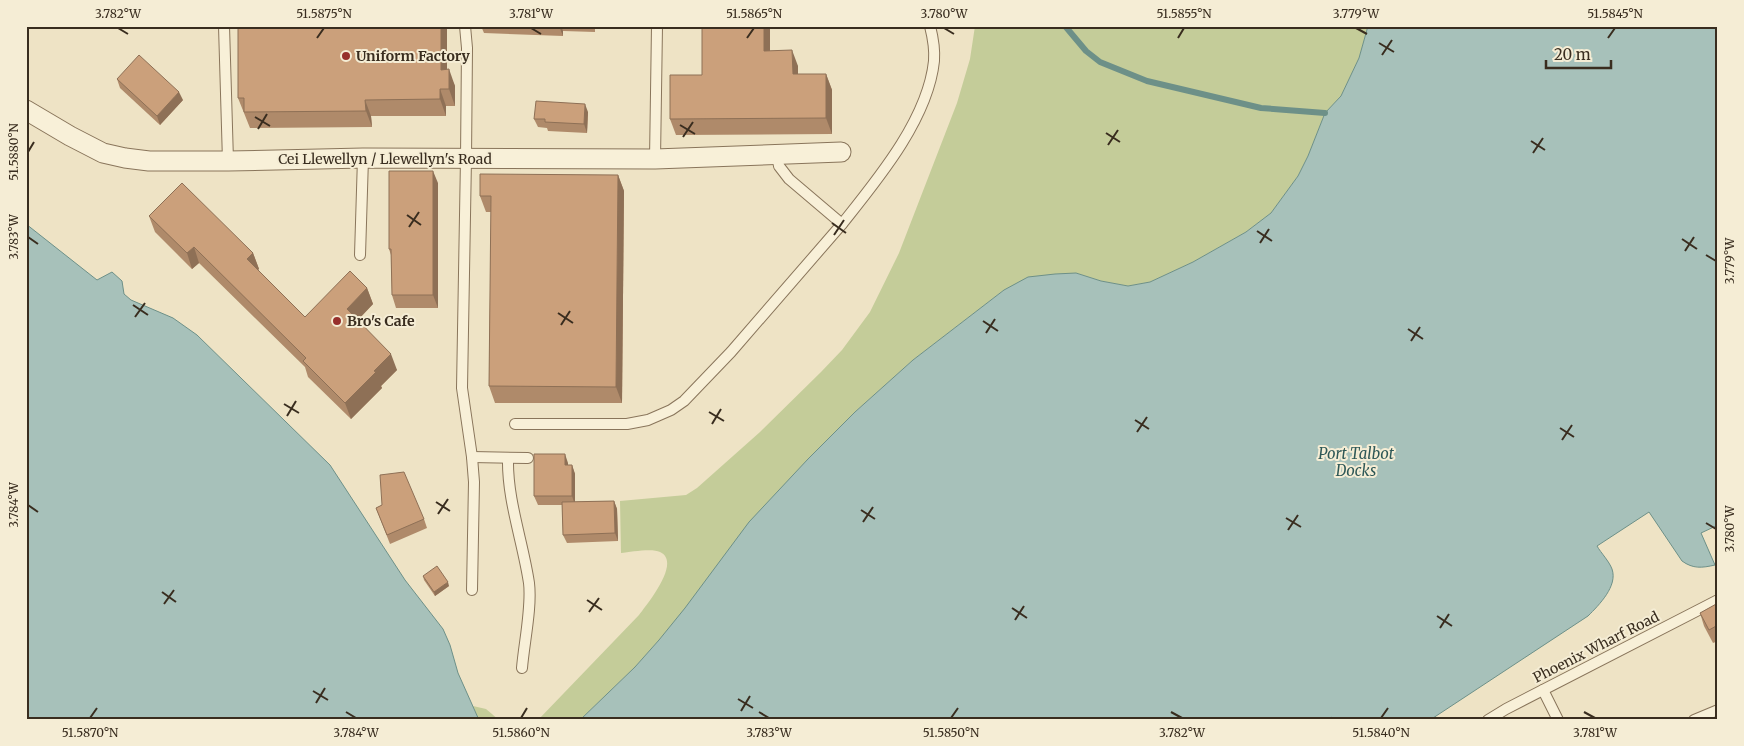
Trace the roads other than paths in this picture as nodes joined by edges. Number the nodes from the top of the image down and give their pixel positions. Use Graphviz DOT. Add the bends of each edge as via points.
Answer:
graph roads {
  1 [pos="224,26"];
  2 [pos="465,26"];
  3 [pos="657,26"];
  4 [pos="930,26"];
  5 [pos="26,110"];
  6 [pos="841,152"];
  7 [pos="777,155"];
  8 [pos="363,158"];
  9 [pos="466,158"];
  10 [pos="655,159"];
  11 [pos="228,161"];
  12 [pos="842,224"];
  13 [pos="360,254"];
  14 [pos="516,424"];
  15 [pos="472,457"];
  16 [pos="508,458"];
  17 [pos="528,458"];
  18 [pos="472,590"];
  19 [pos="1718,600"];
  20 [pos="522,668"];
  21 [pos="1543,690"];
  22 [pos="1506,709"];
  23 [pos="1718,710"];
  24 [pos="1488,720"];
  25 [pos="1511,720"];
  26 [pos="1558,720"];
  27 [pos="1694,720"];
  1 -- 11 [label="lane"];
  2 -- 9 [label="lane"];
  3 -- 10 [label="lane"];
  4 -- 12 [label="lane" via="934,62 929,88 916,118 896,152"];
  5 -- 11 [label="street, Cei Llewellyn / Llewellyn's Road" via="87,145 114,156 149,161"];
  6 -- 7 [label="street, Cei Llewellyn / Llewellyn's Road"];
  7 -- 10 [label="street, Cei Llewellyn / Llewellyn's Road"];
  7 -- 12 [label="lane" via="779,166 789,179"];
  8 -- 9 [label="street, Cei Llewellyn / Llewellyn's Road"];
  8 -- 11 [label="street, Cei Llewellyn / Llewellyn's Road"];
  8 -- 13 [label="lane"];
  9 -- 10 [label="street, Cei Llewellyn / Llewellyn's Road"];
  9 -- 15 [label="lane" via="462,388"];
  12 -- 14 [label="lane" via="731,352 684,401 671,410 648,420 627,424"];
  15 -- 16 [label="lane"];
  15 -- 18 [label="lane"];
  16 -- 17 [label="lane"];
  16 -- 20 [label="lane" via="510,488 529,586"];
  19 -- 21 [label="lane, Phoenix Wharf Road"];
  21 -- 22 [label="lane, Phoenix Wharf Road"];
  21 -- 26 [label="lane"];
  22 -- 24 [label="lane, Phoenix Wharf Road"];
  22 -- 25 [label="lane"];
  23 -- 27 [label="lane"];
}
